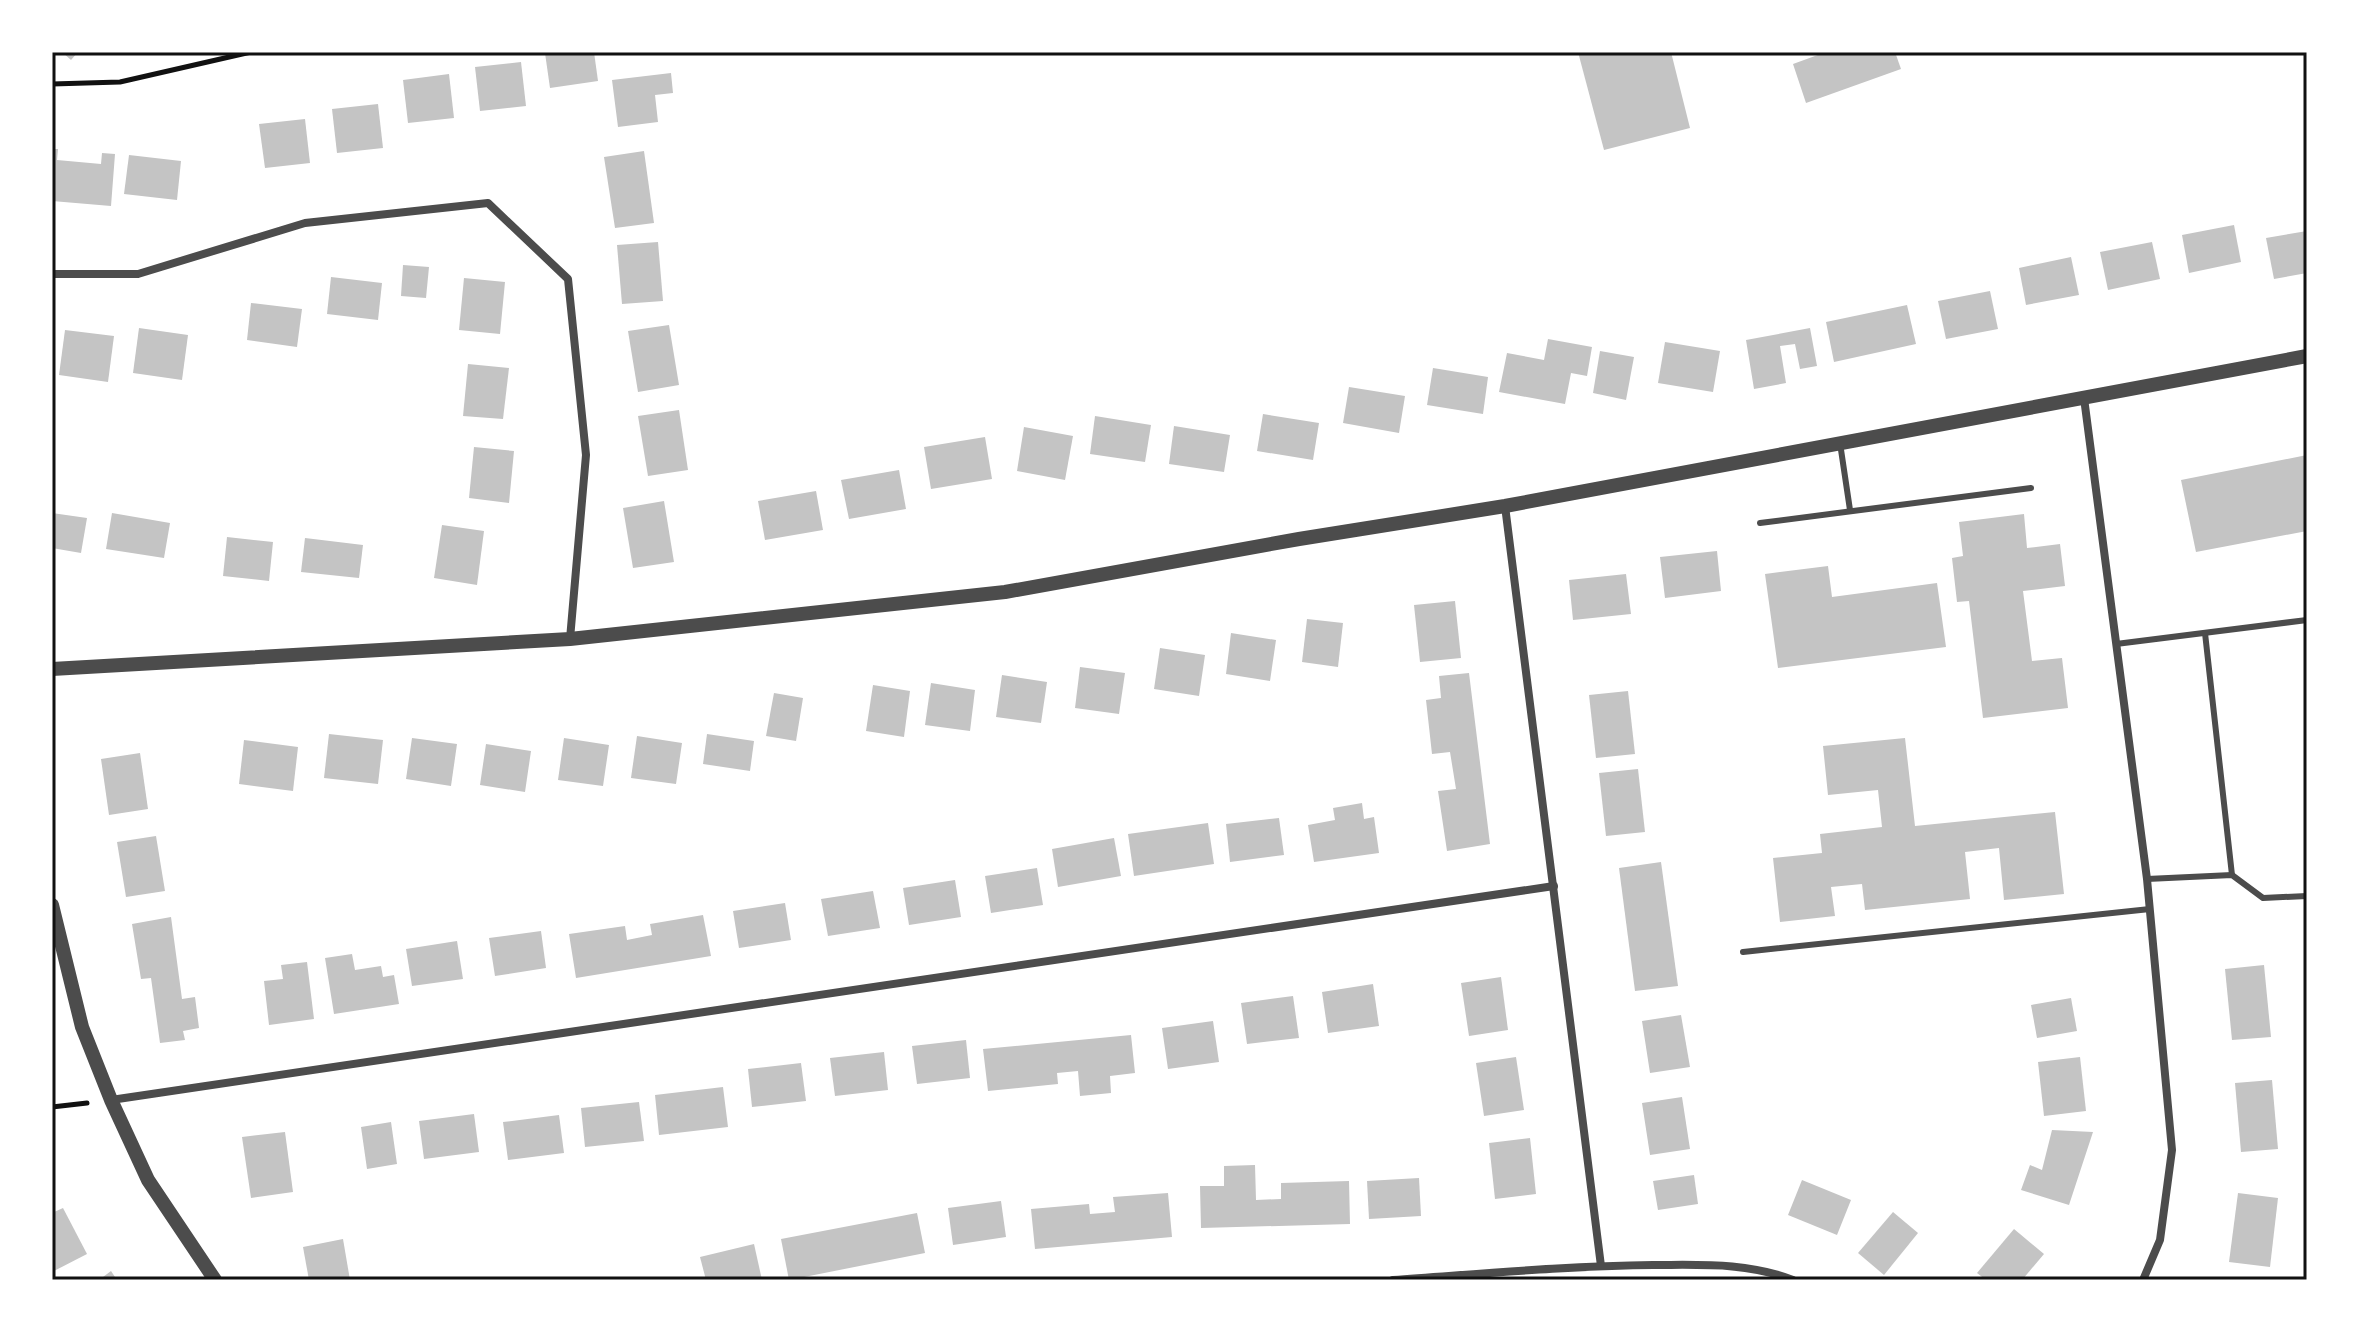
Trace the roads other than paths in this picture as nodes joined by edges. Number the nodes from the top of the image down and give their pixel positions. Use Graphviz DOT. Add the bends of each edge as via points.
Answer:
graph roads {
  1 [pos="52,274"];
  2 [pos="2307,356"];
  3 [pos="2084,398"];
  4 [pos="1840,443"];
  5 [pos="2031,488"];
  6 [pos="1505,506"];
  7 [pos="1850,510"];
  8 [pos="1760,523"];
  9 [pos="2307,620"];
  10 [pos="2205,633"];
  11 [pos="570,639"];
  12 [pos="2116,644"];
  13 [pos="52,669"];
  14 [pos="2232,875"];
  15 [pos="2147,879"];
  16 [pos="1554,886"];
  17 [pos="2307,896"];
  18 [pos="52,905"];
  19 [pos="2150,909"];
  20 [pos="1743,952"];
  21 [pos="111,1100"];
  22 [pos="1601,1266"];
  23 [pos="215,1280"];
  24 [pos="1393,1280"];
  25 [pos="1793,1280"];
  26 [pos="2143,1280"];
  1 -- 11 [label="street" via="138,274 305,223 488,203 568,279 586,455"];
  2 -- 3 [label="street"];
  3 -- 4 [label="street"];
  3 -- 12 [label="street"];
  4 -- 6 [label="street"];
  4 -- 7 [label="lane"];
  5 -- 7 [label="lane"];
  6 -- 11 [label="street" via="1005,592"];
  6 -- 16 [label="street"];
  7 -- 8 [label="lane"];
  9 -- 10 [label="lane"];
  10 -- 12 [label="lane"];
  10 -- 14 [label="lane"];
  11 -- 13 [label="street"];
  12 -- 15 [label="street"];
  14 -- 15 [label="lane"];
  14 -- 17 [label="lane" via="2263,898"];
  15 -- 19 [label="street"];
  16 -- 21 [label="street"];
  16 -- 22 [label="street"];
  18 -- 21 [label="street" via="82,1027"];
  19 -- 20 [label="lane"];
  19 -- 26 [label="street" via="2172,1150 2160,1240"];
  21 -- 23 [label="street" via="148,1180"];
  22 -- 24 [label="street"];
  22 -- 25 [label="street" via="1728,1265"];
}
